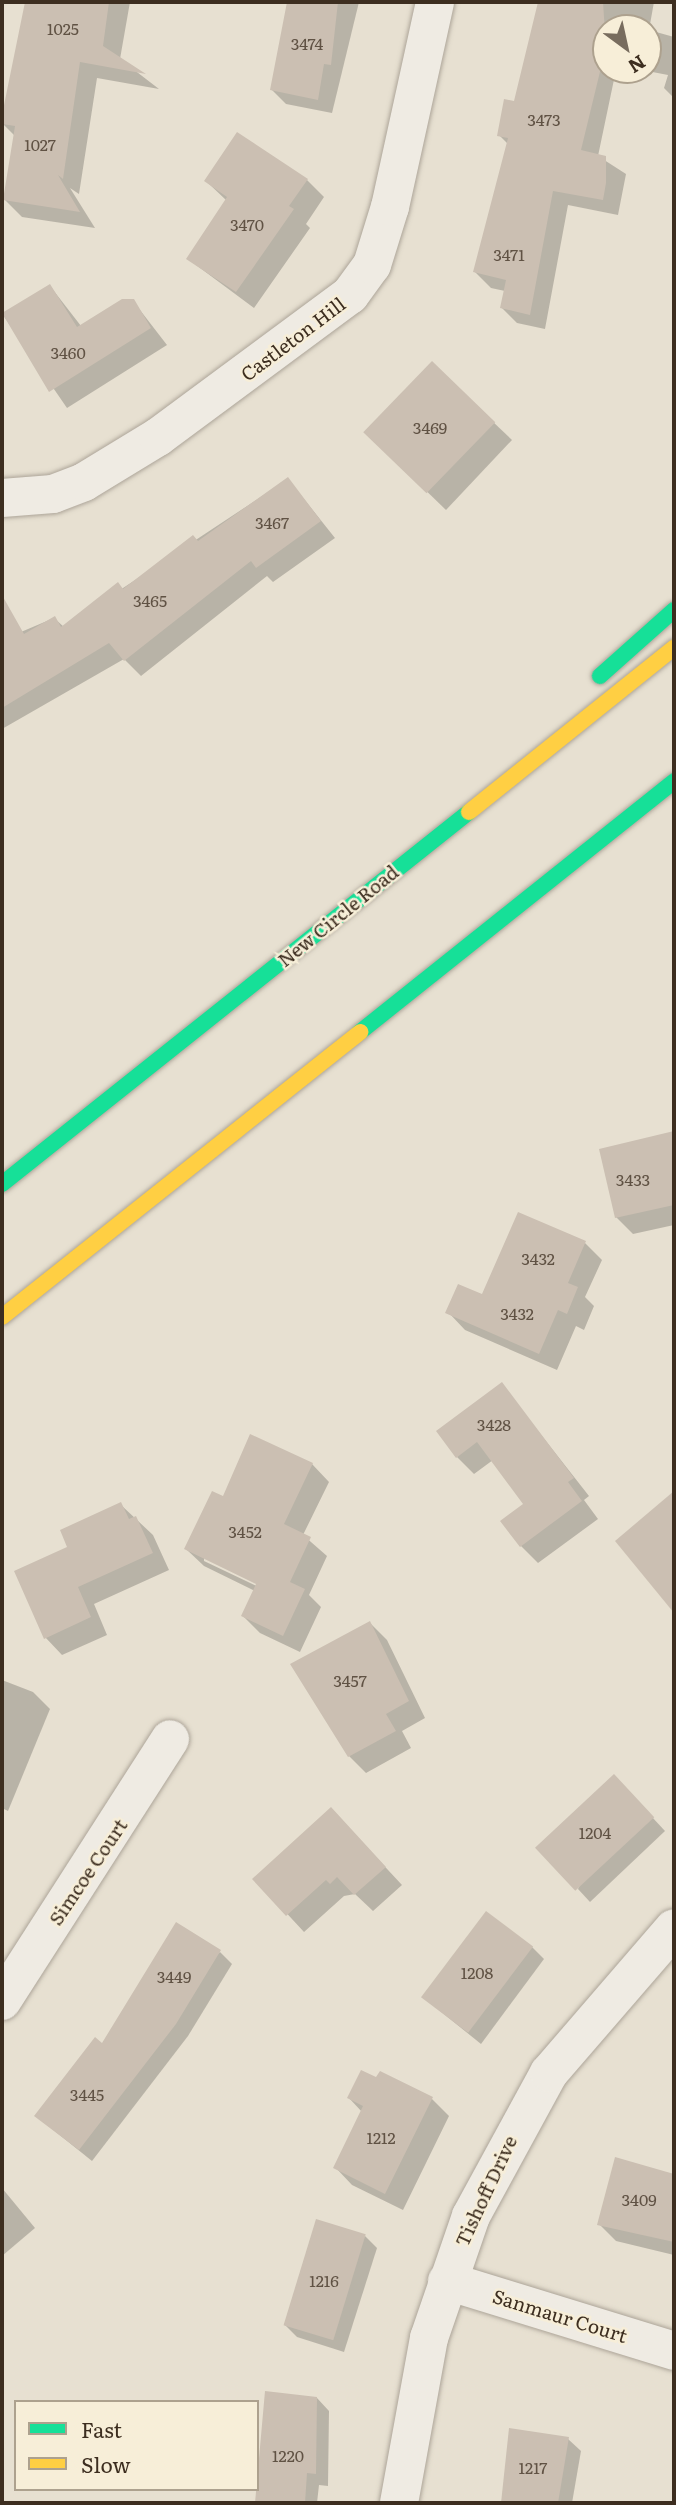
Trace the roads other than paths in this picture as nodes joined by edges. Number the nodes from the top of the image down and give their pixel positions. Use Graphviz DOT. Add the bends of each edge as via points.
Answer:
graph roads {
  1 [pos="435,2"];
  2 [pos="2,498"];
  3 [pos="674,610"];
  4 [pos="674,648"];
  5 [pos="581,692"];
  6 [pos="486,774"];
  7 [pos="674,781"];
  8 [pos="674,788"];
  9 [pos="597,842"];
  10 [pos="97,1108"];
  11 [pos="2,1184"];
  12 [pos="2,1317"];
  13 [pos="170,1740"];
  14 [pos="674,1928"];
  15 [pos="2,2001"];
  16 [pos="447,2281"];
  17 [pos="674,2351"];
  18 [pos="399,2503"];
  1 -- 2 [label="street, Castleton Hill" via="390,207 372,265 350,295 158,437 84,482 35,497"];
  3 -- 5 [label="highway"];
  4 -- 10 [label="highway, New Circle Road"];
  6 -- 10 [label="highway"];
  7 -- 9 [label="highway"];
  8 -- 9 [label="highway"];
  9 -- 12 [label="highway"];
  10 -- 11 [label="highway, New Circle Road"];
  13 -- 15 [label="street, Simcoe Court"];
  14 -- 16 [label="street, Tishoff Drive" via="633,1969 523,2112 471,2216"];
  16 -- 17 [label="street, Sanmaur Court"];
  16 -- 18 [label="street, Tishoff Drive" via="415,2397"];
}
